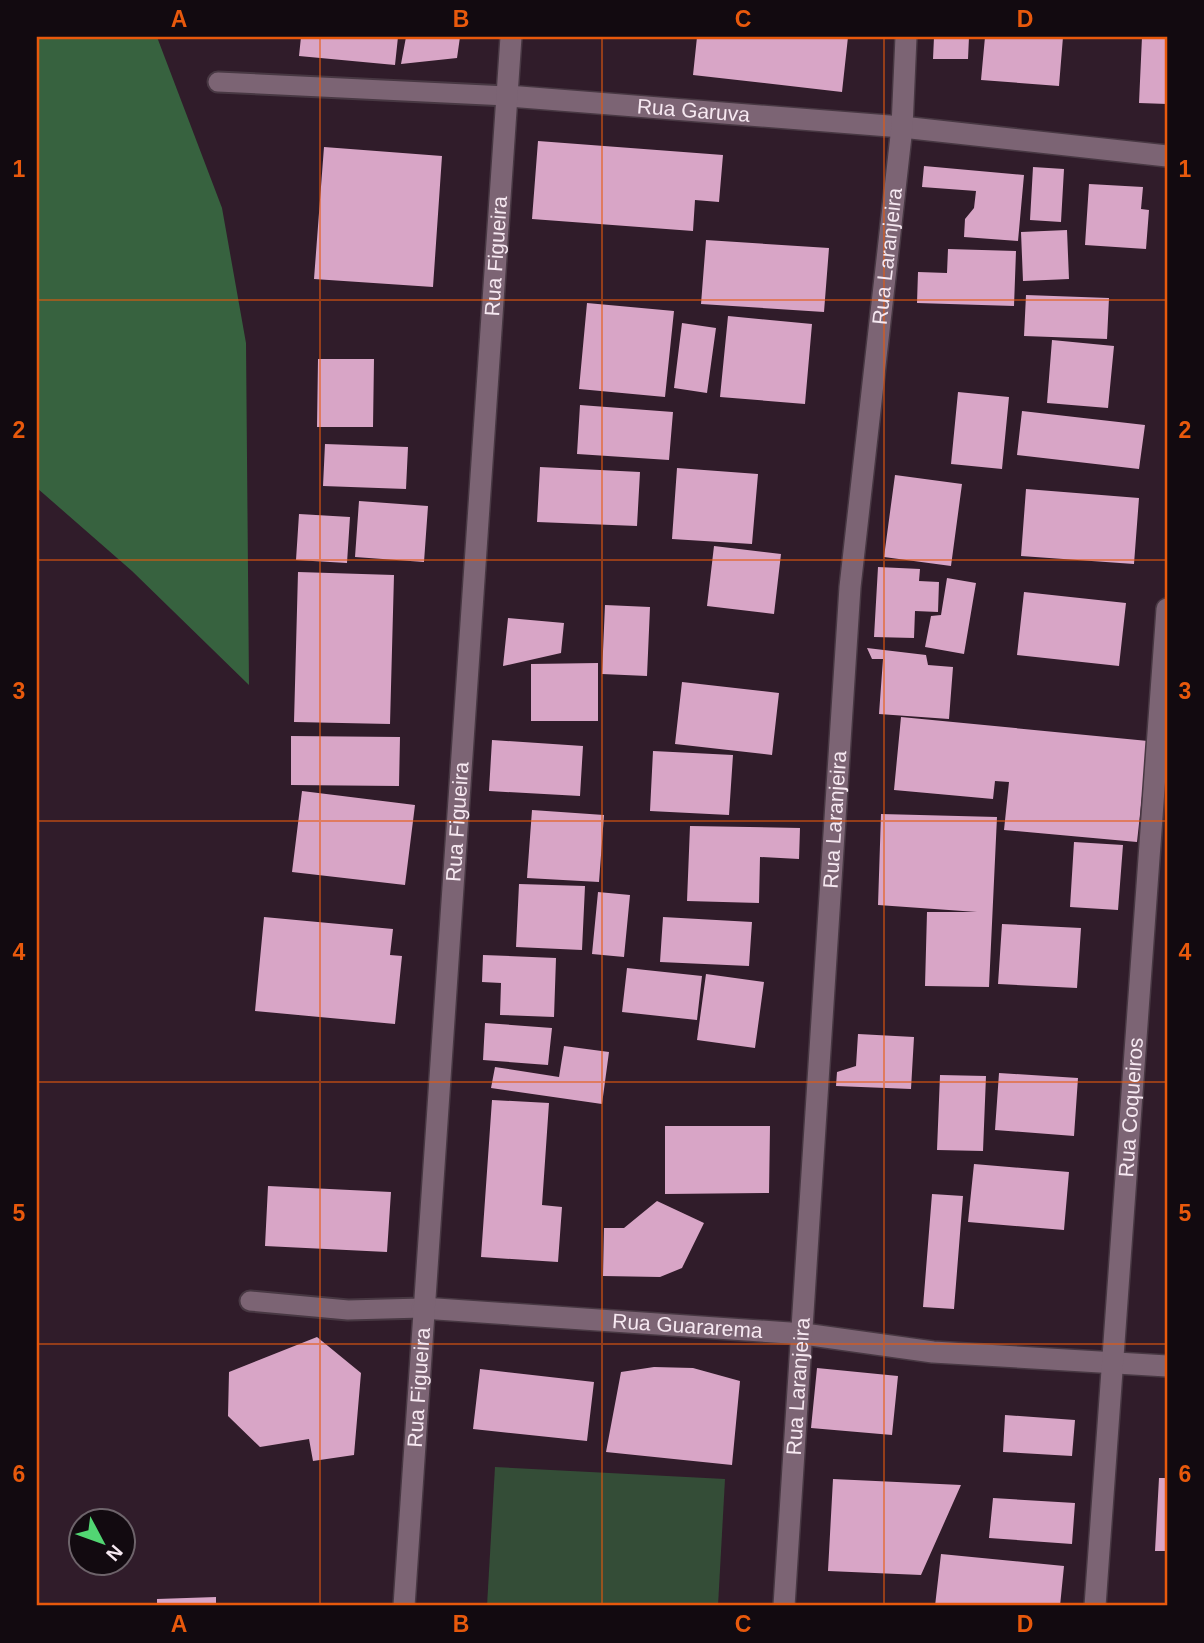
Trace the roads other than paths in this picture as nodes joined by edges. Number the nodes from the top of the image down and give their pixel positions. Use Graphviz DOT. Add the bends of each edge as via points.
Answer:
graph roads {
  1 [pos="511,37"];
  2 [pos="906,37"];
  3 [pos="218,82"];
  4 [pos="507,96"];
  5 [pos="902,127"];
  6 [pos="1167,156"];
  7 [pos="1167,609"];
  8 [pos="250,1301"];
  9 [pos="422,1308"];
  10 [pos="804,1334"];
  11 [pos="1112,1362"];
  12 [pos="1167,1366"];
  13 [pos="404,1606"];
  14 [pos="784,1606"];
  15 [pos="1095,1606"];
  1 -- 4 [label="street, Rua Figueira"];
  2 -- 5 [label="street, Rua Laranjeira"];
  3 -- 4 [label="lane, Rua Garuva"];
  4 -- 5 [label="street, Rua Garuva"];
  4 -- 9 [label="street, Rua Figueira"];
  5 -- 6 [label="street, Rua Garuva"];
  5 -- 10 [label="street, Rua Laranjeira" via="850,587"];
  7 -- 11 [label="street, Rua Coqueiros"];
  8 -- 9 [label="lane, Rua Guararema" via="348,1310"];
  9 -- 10 [label="street, Rua Guararema"];
  9 -- 13 [label="street, Rua Figueira"];
  10 -- 11 [label="street, Rua Guararema" via="933,1352"];
  10 -- 14 [label="street, Rua Laranjeira"];
  11 -- 12 [label="street, Rua Guararema"];
  11 -- 15 [label="street, Rua Coqueiros"];
}
